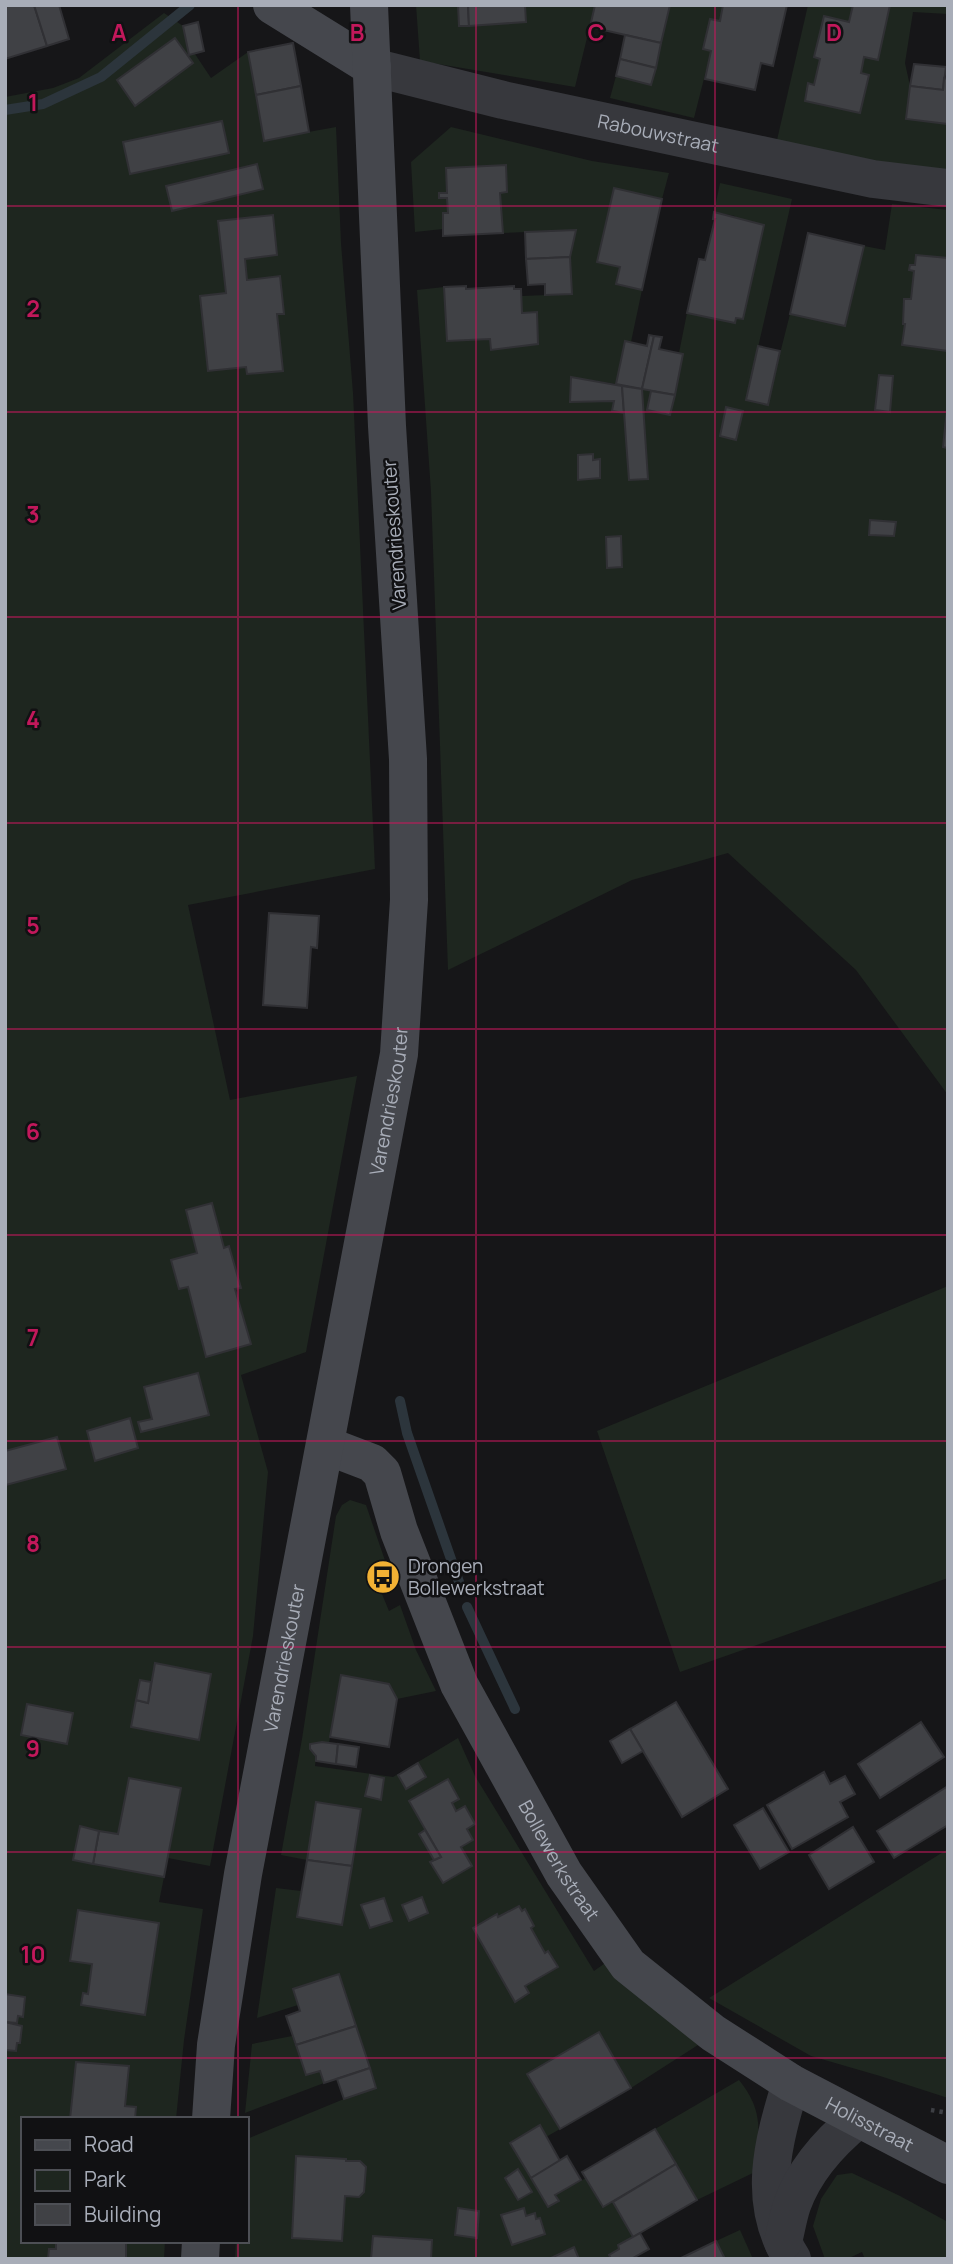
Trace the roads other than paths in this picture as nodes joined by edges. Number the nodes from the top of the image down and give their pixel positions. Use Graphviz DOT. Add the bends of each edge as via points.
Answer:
graph roads {
  1 [pos="272,5"];
  2 [pos="369,5"];
  3 [pos="372,67"];
  4 [pos="948,188"];
  5 [pos="325,1444"];
  6 [pos="791,2083"];
  7 [pos="211,2117"];
  8 [pos="858,2119"];
  9 [pos="948,2165"];
  10 [pos="787,2251"];
  1 -- 3 [label="street"];
  2 -- 3 [label="street, Varendrieskouter"];
  3 -- 4 [label="street, Rabouwstraat" via="503,100 873,179"];
  3 -- 5 [label="street, Varendrieskouter" via="387,426 408,759 409,900 399,1054"];
  5 -- 6 [label="street, Bollewerkstraat" via="382,1473 399,1531 458,1684 564,1874 628,1965 713,2033"];
  5 -- 7 [label="street, Varendrieskouter" via="243,1874 216,2045"];
  6 -- 8 [label="street, Holisstraat"];
  6 -- 10 [label="street" via="775,2138 769,2190"];
  8 -- 9 [label="street, Holisstraat"];
  8 -- 10 [label="street" via="808,2173 792,2204"];
}
